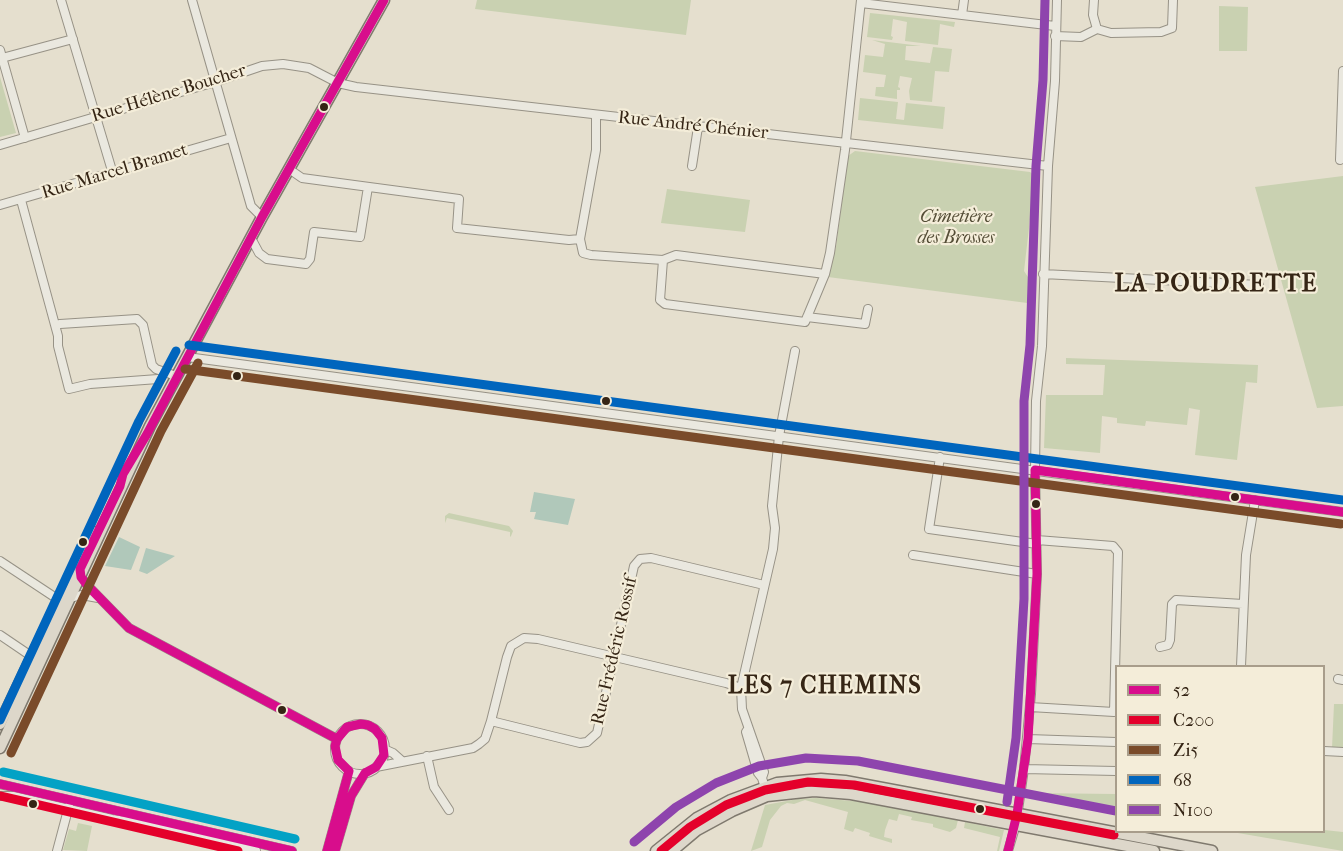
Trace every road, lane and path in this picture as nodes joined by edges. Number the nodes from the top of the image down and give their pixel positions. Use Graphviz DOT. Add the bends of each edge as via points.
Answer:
graph roads {
  1 [pos="62,0"];
  2 [pos="192,0"];
  3 [pos="384,0"];
  4 [pos="964,0"];
  5 [pos="1057,0"];
  6 [pos="1094,0"];
  7 [pos="1173,0"];
  8 [pos="861,2"];
  9 [pos="962,15"];
  10 [pos="1055,26"];
  11 [pos="1096,29"];
  12 [pos="1055,36"];
  13 [pos="73,39"];
  14 [pos="1,54"];
  15 [pos="1343,71"];
  16 [pos="215,82"];
  17 [pos="338,83"];
  18 [pos="596,116"];
  19 [pos="95,117"];
  20 [pos="698,127"];
  21 [pos="25,138"];
  22 [pos="231,138"];
  23 [pos="846,143"];
  24 [pos="1342,144"];
  25 [pos="0,145"];
  26 [pos="1340,160"];
  27 [pos="692,166"];
  28 [pos="1048,166"];
  29 [pos="289,170"];
  30 [pos="113,174"];
  31 [pos="368,187"];
  32 [pos="21,200"];
  33 [pos="0,206"];
  34 [pos="262,217"];
  35 [pos="251,238"];
  36 [pos="580,239"];
  37 [pos="663,260"];
  38 [pos="825,274"];
  39 [pos="1043,274"];
  40 [pos="1259,285"];
  41 [pos="868,309"];
  42 [pos="806,320"];
  43 [pos="60,324"];
  44 [pos="795,351"];
  45 [pos="187,357"];
  46 [pos="176,376"];
  47 [pos="158,380"];
  48 [pos="147,434"];
  49 [pos="779,436"];
  50 [pos="940,457"];
  51 [pos="1035,470"];
  52 [pos="123,474"];
  53 [pos="1256,500"];
  54 [pos="1343,512"];
  55 [pos="1037,542"];
  56 [pos="913,555"];
  57 [pos="0,561"];
  58 [pos="1037,574"];
  59 [pos="81,577"];
  60 [pos="764,585"];
  61 [pos="70,598"];
  62 [pos="99,598"];
  63 [pos="59,600"];
  64 [pos="1244,604"];
  65 [pos="0,635"];
  66 [pos="50,641"];
  67 [pos="1160,647"];
  68 [pos="31,656"];
  69 [pos="614,657"];
  70 [pos="1116,665"];
  71 [pos="1241,665"];
  72 [pos="741,688"];
  73 [pos="1030,707"];
  74 [pos="1115,712"];
  75 [pos="2,717"];
  76 [pos="491,721"];
  77 [pos="337,739"];
  78 [pos="1028,739"];
  79 [pos="1115,742"];
  80 [pos="0,748"];
  81 [pos="384,749"];
  82 [pos="1325,751"];
  83 [pos="1343,752"];
  84 [pos="427,756"];
  85 [pos="402,761"];
  86 [pos="376,767"];
  87 [pos="1024,769"];
  88 [pos="349,771"];
  89 [pos="1115,771"];
  90 [pos="365,773"];
  91 [pos="0,784"];
  92 [pos="765,787"];
  93 [pos="0,796"];
  94 [pos="71,799"];
  95 [pos="68,809"];
  96 [pos="449,810"];
  97 [pos="1016,819"];
  98 [pos="187,828"];
  99 [pos="172,831"];
  100 [pos="57,851"];
  101 [pos="256,851"];
  102 [pos="292,851"];
  103 [pos="327,851"];
  104 [pos="335,851"];
  105 [pos="656,851"];
  106 [pos="672,851"];
  107 [pos="1008,851"];
  108 [pos="1154,851"];
  109 [pos="1212,851"];
  1 -- 13 [label="street"];
  2 -- 16 [label="street"];
  3 -- 17 [label="main road"];
  4 -- 9 [label="street"];
  5 -- 10 [label="street"];
  6 -- 11 [label="street"];
  7 -- 11 [label="street" via="1172,28 1161,32 1111,33"];
  8 -- 9 [label="street"];
  8 -- 23 [label="street"];
  9 -- 10 [label="street"];
  10 -- 12 [label="street"];
  11 -- 12 [label="street" via="1081,37"];
  12 -- 28 [label="street"];
  13 -- 14 [label="street"];
  13 -- 19 [label="street"];
  14 -- 21 [label="street"];
  15 -- 24 [label="street"];
  16 -- 17 [label="street, Rue Hélène Boucher" via="262,66 283,64 309,68"];
  16 -- 19 [label="street, Rue Hélène Boucher"];
  16 -- 22 [label="street"];
  17 -- 18 [label="street, Rue André Chénier"];
  17 -- 29 [label="main road"];
  18 -- 20 [label="street, Rue André Chénier"];
  18 -- 36 [label="street" via="596,150"];
  19 -- 21 [label="street, Rue Hélène Boucher"];
  19 -- 30 [label="street"];
  20 -- 23 [label="street, Rue André Chénier"];
  20 -- 27 [label="street"];
  21 -- 25 [label="street, Rue Hélène Boucher"];
  22 -- 30 [label="street, Rue Marcel Bramet"];
  22 -- 34 [label="street" via="251,207"];
  23 -- 28 [label="street, Rue André Chénier"];
  23 -- 38 [label="street"];
  24 -- 26 [label="street"];
  28 -- 39 [label="street"];
  29 -- 31 [label="street" via="302,178"];
  29 -- 34 [label="main road"];
  30 -- 32 [label="street, Rue Marcel Bramet"];
  31 -- 35 [label="street" via="360,237 314,232 306,264 267,259"];
  31 -- 36 [label="street" via="459,199 457,228"];
  32 -- 33 [label="street, Rue Marcel Bramet"];
  32 -- 47 [label="street" via="69,389"];
  34 -- 35 [label="main road"];
  35 -- 45 [label="main road"];
  36 -- 37 [label="street" via="583,253"];
  37 -- 38 [label="street" via="676,255"];
  37 -- 42 [label="street" via="660,300 665,304"];
  38 -- 42 [label="street"];
  39 -- 40 [label="street"];
  39 -- 51 [label="street"];
  41 -- 42 [label="street" via="865,324"];
  43 -- 46 [label="street" via="137,319 143,325 152,365"];
  44 -- 49 [label="street"];
  45 -- 46 [label="main road"];
  45 -- 49 [label="street"];
  46 -- 48 [label="main road"];
  48 -- 52 [label="main road"];
  48 -- 59 [label="main road"];
  49 -- 50 [label="street"];
  49 -- 60 [label="street" via="772,506 773,549"];
  50 -- 51 [label="street"];
  50 -- 55 [label="street" via="929,529"];
  51 -- 53 [label="street"];
  51 -- 55 [label="street"];
  52 -- 59 [label="street" via="80,569"];
  52 -- 63 [label="main road"];
  53 -- 54 [label="street"];
  53 -- 64 [label="street" via="1246,555"];
  55 -- 58 [label="street"];
  55 -- 70 [label="street" via="1113,546 1118,552"];
  56 -- 58 [label="street"];
  57 -- 63 [label="street"];
  58 -- 73 [label="street"];
  59 -- 61 [label="main road"];
  59 -- 62 [label="street"];
  60 -- 69 [label="street, Rue Frédéric Rossif" via="651,558 640,560 634,566"];
  60 -- 72 [label="street"];
  61 -- 62 [label="street" via="82,594"];
  61 -- 63 [label="street"];
  61 -- 66 [label="main road"];
  62 -- 77 [label="street" via="129,628"];
  63 -- 66 [label="street"];
  63 -- 68 [label="main road"];
  64 -- 67 [label="street" via="1176,600 1172,604 1170,640"];
  64 -- 71 [label="street"];
  65 -- 68 [label="street"];
  66 -- 68 [label="street" via="40,654"];
  66 -- 80 [label="main road"];
  68 -- 75 [label="main road"];
  69 -- 72 [label="street"];
  69 -- 76 [label="street" via="524,638 512,646 507,657"];
  69 -- 76 [label="street, Rue Frédéric Rossif" via="597,733 587,742"];
  72 -- 92 [label="street" via="746,732"];
  73 -- 74 [label="street"];
  73 -- 78 [label="street"];
  76 -- 84 [label="street" via="485,739 473,748"];
  77 -- 81 [label="street" via="354,724 368,725 379,733"];
  77 -- 88 [label="street" via="338,760"];
  78 -- 79 [label="street"];
  78 -- 87 [label="street"];
  81 -- 85 [label="street"];
  81 -- 86 [label="street"];
  82 -- 83 [label="street"];
  84 -- 85 [label="street"];
  84 -- 96 [label="street" via="434,786"];
  85 -- 86 [label="street"];
  86 -- 90 [label="street"];
  87 -- 89 [label="street"];
  87 -- 97 [label="street"];
  88 -- 90 [label="street"];
  88 -- 103 [label="street"];
  90 -- 104 [label="street" via="351,796"];
  91 -- 94 [label="street"];
  92 -- 97 [label="main road" via="791,792 838,792"];
  92 -- 105 [label="main road" via="697,819"];
  92 -- 106 [label="main road"];
  93 -- 95 [label="street"];
  94 -- 95 [label="street"];
  94 -- 98 [label="street"];
  95 -- 99 [label="street"];
  95 -- 100 [label="street"];
  97 -- 107 [label="street"];
  97 -- 108 [label="main road"];
  97 -- 109 [label="main road"];
  98 -- 99 [label="street"];
  98 -- 102 [label="street"];
  99 -- 101 [label="street"];
}
